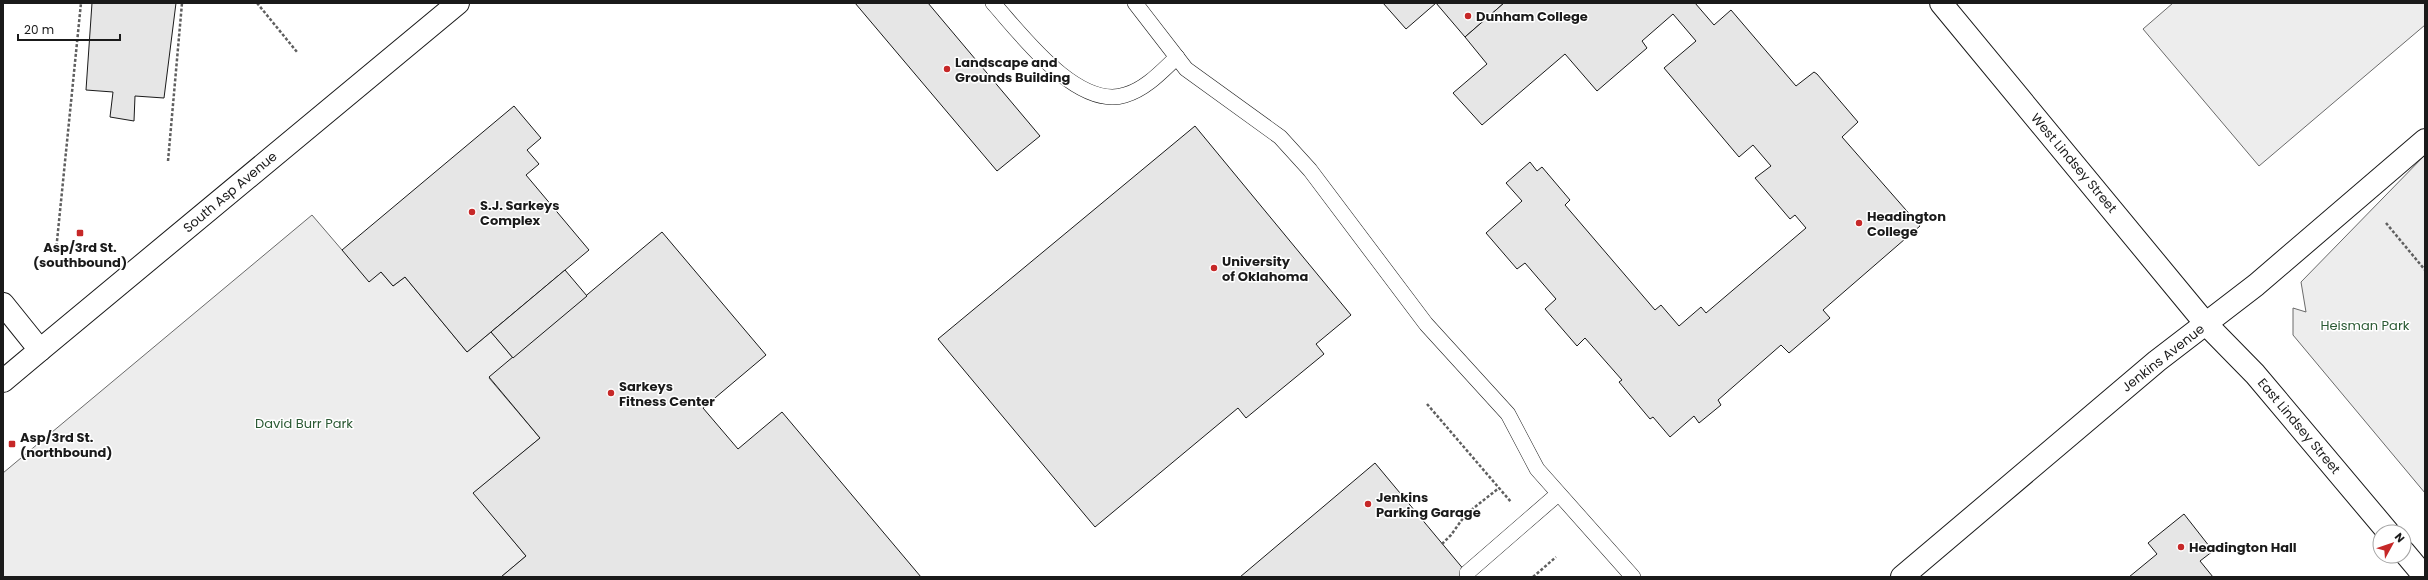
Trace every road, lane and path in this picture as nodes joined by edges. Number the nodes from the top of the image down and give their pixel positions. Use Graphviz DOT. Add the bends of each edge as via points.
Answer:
graph roads {
  1 [pos="81,3"];
  2 [pos="182,3"];
  3 [pos="257,3"];
  4 [pos="458,3"];
  5 [pos="993,3"];
  6 [pos="1135,3"];
  7 [pos="1941,3"];
  8 [pos="297,52"];
  9 [pos="1177,57"];
  10 [pos="2425,140"];
  11 [pos="168,161"];
  12 [pos="2386,223"];
  13 [pos="56,251"];
  14 [pos="2425,270"];
  15 [pos="3,304"];
  16 [pos="2206,324"];
  17 [pos="40,350"];
  18 [pos="3,381"];
  19 [pos="1427,404"];
  20 [pos="1499,488"];
  21 [pos="1558,494"];
  22 [pos="1514,506"];
  23 [pos="2381,524"];
  24 [pos="1442,544"];
  25 [pos="1556,557"];
  26 [pos="2412,562"];
  27 [pos="1467,573"];
  28 [pos="1533,577"];
  29 [pos="1633,577"];
  30 [pos="1902,577"];
  31 [pos="2425,577"];
  1 -- 13 [label="path"];
  2 -- 11 [label="path"];
  3 -- 8 [label="path"];
  4 -- 17 [label="street, South Asp Avenue"];
  5 -- 9 [label="lane" via="1032,46 1069,81 1100,96 1125,95 1148,83"];
  6 -- 9 [label="lane"];
  7 -- 16 [label="street, West Lindsey Street"];
  9 -- 21 [label="lane" via="1186,69 1280,137 1310,170 1426,324 1508,414 1537,469"];
  10 -- 16 [label="street, Jenkins Avenue" via="2256,285"];
  12 -- 14 [label="path"];
  15 -- 17 [label="street"];
  16 -- 23 [label="street, East Lindsey Street" via="2255,374"];
  16 -- 30 [label="street, Jenkins Avenue" via="2151,366"];
  17 -- 18 [label="street, South Asp Avenue"];
  19 -- 20 [label="path"];
  20 -- 22 [label="path"];
  20 -- 24 [label="path" via="1466,514"];
  21 -- 27 [label="lane"];
  21 -- 29 [label="lane"];
  25 -- 28 [label="path"];
  26 -- 31 [label="street"];
}
